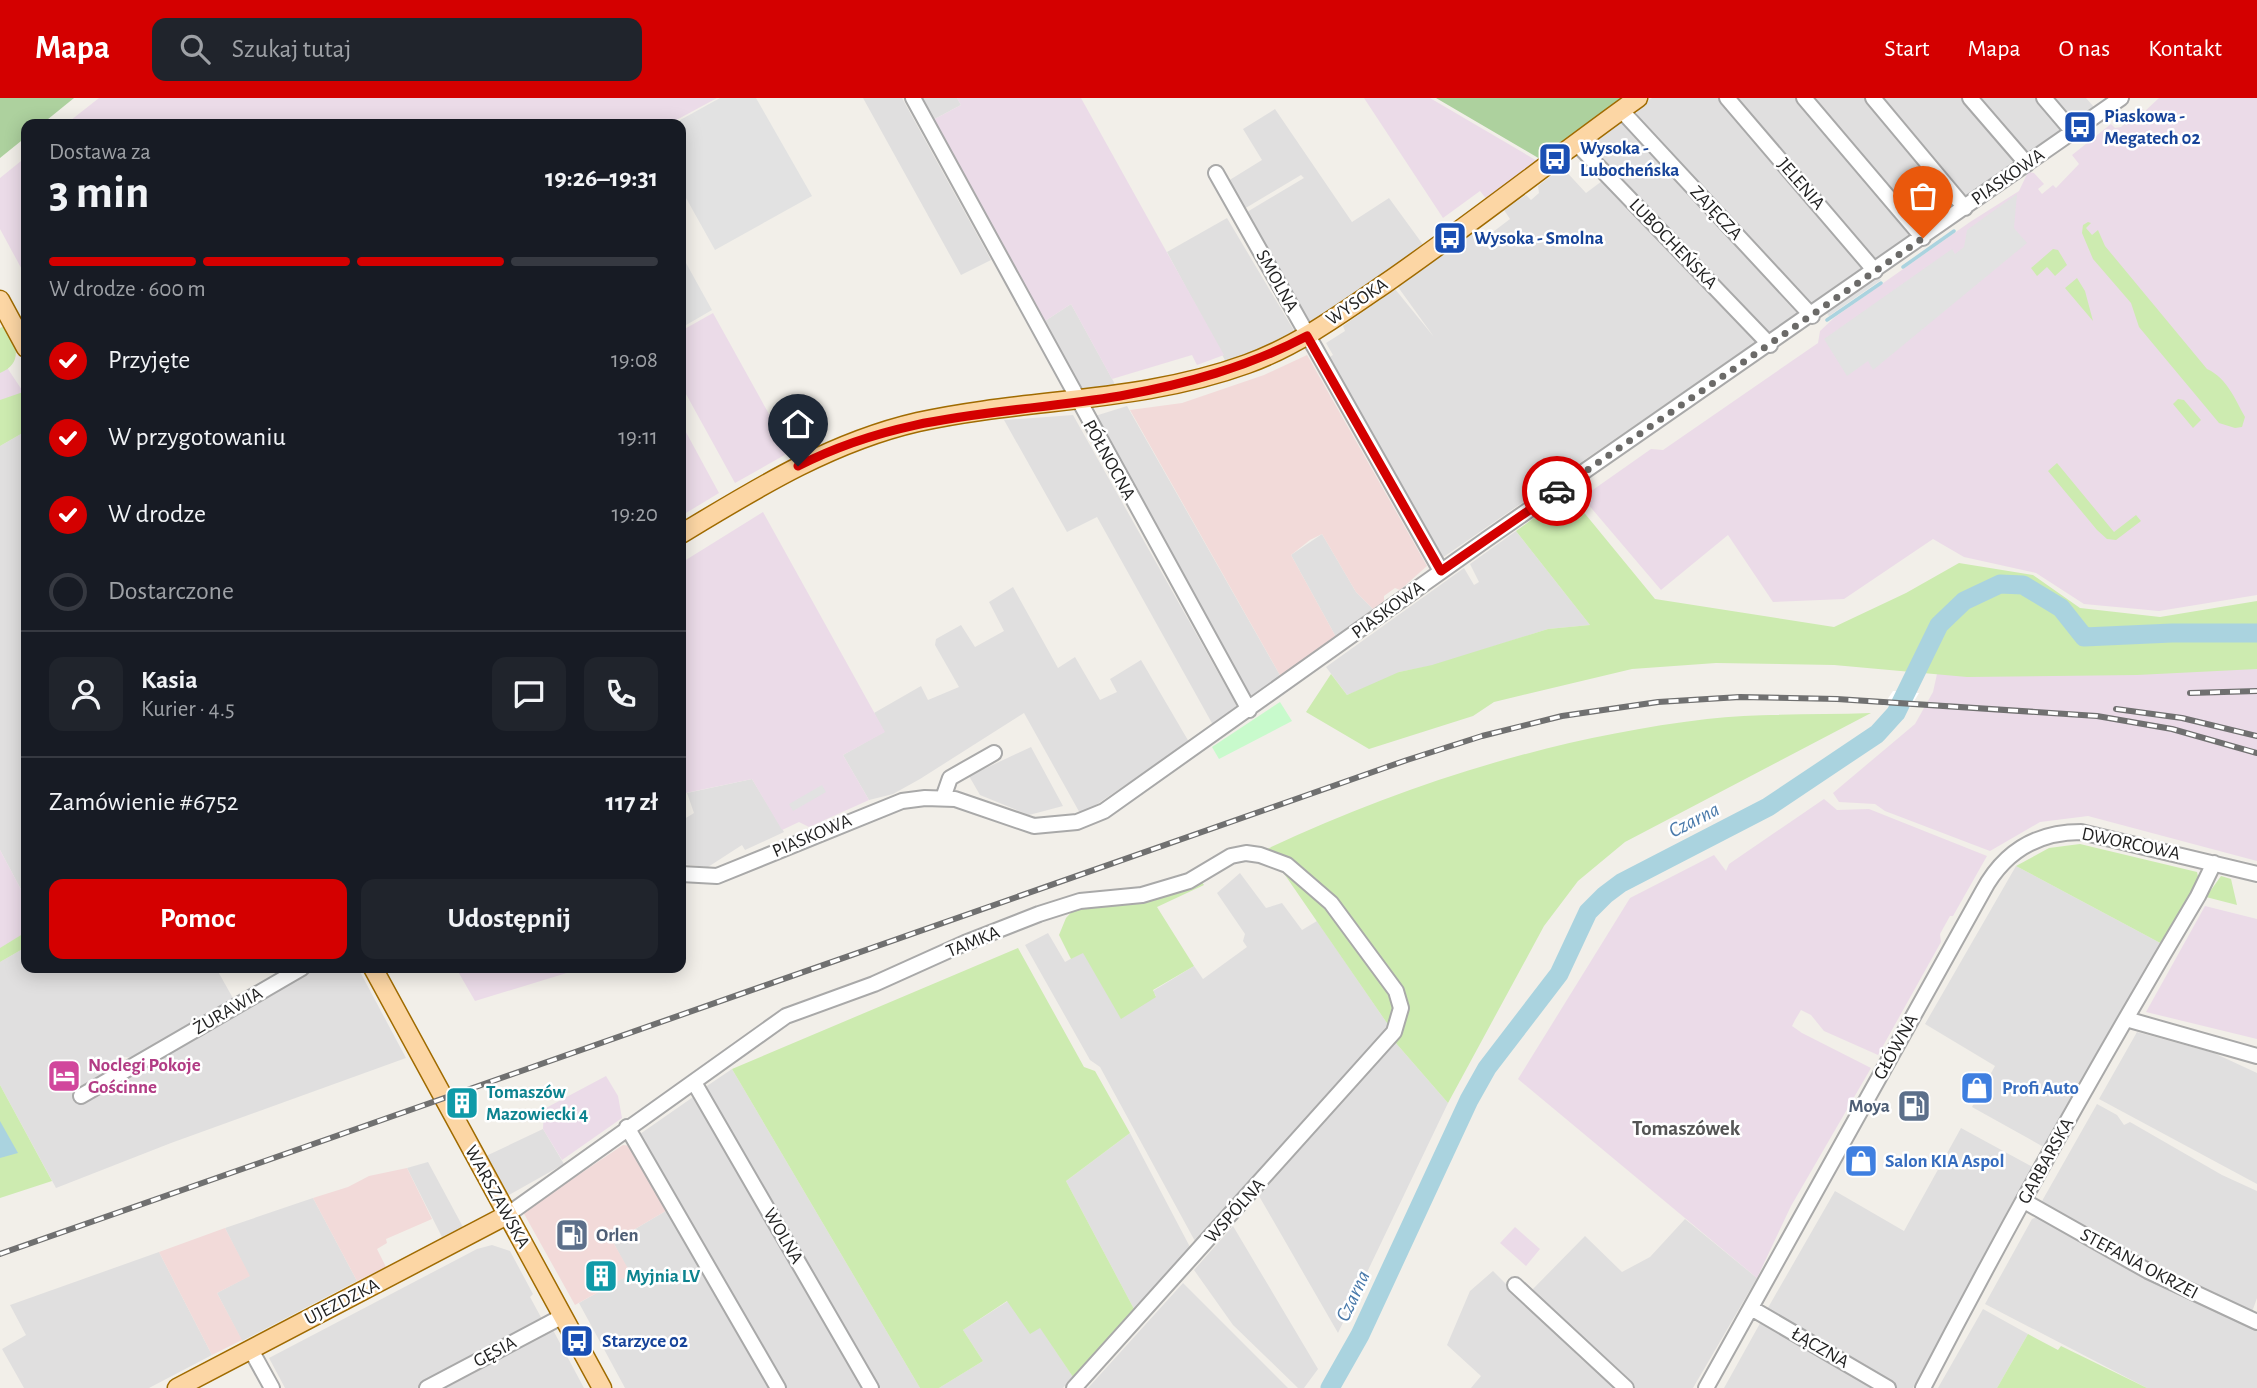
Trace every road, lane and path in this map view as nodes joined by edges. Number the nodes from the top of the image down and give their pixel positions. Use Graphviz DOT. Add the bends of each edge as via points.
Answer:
graph roads {
  1 [pos="912,98"];
  2 [pos="1637,98"];
  3 [pos="1727,98"];
  4 [pos="1804,98"];
  5 [pos="1873,98"];
  6 [pos="1970,98"];
  7 [pos="2044,98"];
  8 [pos="2121,98"];
  9 [pos="1621,110"];
  10 [pos="2073,132"];
  11 [pos="1576,144"];
  12 [pos="2026,164"];
  13 [pos="1216,173"];
  14 [pos="1965,208"];
  15 [pos="1923,238"];
  16 [pos="1875,271"];
  17 [pos="0,283"];
  18 [pos="0,300"];
  19 [pos="1812,316"];
  20 [pos="21,317"];
  21 [pos="1307,336"];
  22 [pos="21,339"];
  23 [pos="1770,345"];
  24 [pos="1077,401"];
  25 [pos="686,531"];
  26 [pos="1441,571"];
  27 [pos="1249,710"];
  28 [pos="994,753"];
  29 [pos="943,798"];
  30 [pos="2009,856"];
  31 [pos="2214,863"];
  32 [pos="686,874"];
  33 [pos="2257,874"];
  34 [pos="293,973"];
  35 [pos="376,973"];
  36 [pos="2126,1019"];
  37 [pos="1394,1032"];
  38 [pos="2257,1056"];
  39 [pos="695,1084"];
  40 [pos="81,1096"];
  41 [pos="627,1128"];
  42 [pos="2024,1201"];
  43 [pos="507,1215"];
  44 [pos="1515,1285"];
  45 [pos="1751,1308"];
  46 [pos="564,1316"];
  47 [pos="2257,1322"];
  48 [pos="251,1350"];
  49 [pos="177,1388"];
  50 [pos="272,1388"];
  51 [pos="427,1388"];
  52 [pos="603,1388"];
  53 [pos="778,1388"];
  54 [pos="871,1388"];
  55 [pos="1074,1388"];
  56 [pos="1626,1388"];
  57 [pos="1706,1388"];
  58 [pos="1888,1388"];
  59 [pos="1923,1388"];
  1 -- 24 [label="street, PÓŁNOCNA"];
  2 -- 9 [label="main road, WYSOKA"];
  3 -- 16 [label="street, JELENIA"];
  4 -- 15 [label="street"];
  5 -- 14 [label="street"];
  6 -- 12 [label="street"];
  7 -- 10 [label="street"];
  8 -- 10 [label="street, PIASKOWA"];
  9 -- 11 [label="main road, WYSOKA"];
  9 -- 19 [label="street, ZAJĘCZA"];
  10 -- 12 [label="street, PIASKOWA"];
  11 -- 21 [label="main road, WYSOKA"];
  11 -- 23 [label="street, LUBOCHEŃSKA"];
  12 -- 14 [label="street, PIASKOWA"];
  13 -- 21 [label="street, SMOLNA"];
  14 -- 15 [label="street, PIASKOWA"];
  15 -- 16 [label="street, PIASKOWA"];
  16 -- 19 [label="street, PIASKOWA"];
  17 -- 20 [label="main road"];
  18 -- 22 [label="main road"];
  19 -- 23 [label="street, PIASKOWA"];
  21 -- 24 [label="main road, WYSOKA" via="1275,353 1212,375"];
  21 -- 26 [label="street, SMOLNA"];
  23 -- 26 [label="street, PIASKOWA"];
  24 -- 25 [label="main road, WYSOKA" via="952,416 863,438 784,473"];
  24 -- 27 [label="street, PÓŁNOCNA"];
  26 -- 27 [label="street, PIASKOWA"];
  27 -- 29 [label="street, PIASKOWA" via="1113,805 1077,822 1034,825 973,803"];
  28 -- 29 [label="street" via="950,778"];
  29 -- 32 [label="street, PIASKOWA" via="881,807 717,876"];
  30 -- 31 [label="street, DWORCOWA" via="2038,838 2081,832"];
  30 -- 45 [label="street, GŁÓWNA" via="1976,902"];
  31 -- 33 [label="street, DWORCOWA"];
  31 -- 36 [label="street, GARBARSKA"];
  34 -- 40 [label="street, ŻURAWIA"];
  35 -- 43 [label="main road, WARSZAWSKA"];
  36 -- 38 [label="street"];
  36 -- 42 [label="street, GARBARSKA"];
  37 -- 39 [label="street, TAMKA" via="1401,1008 1396,991 1331,903 1287,864 1246,853 1231,856 1189,881 1142,895 1080,901 1039,914 786,1016"];
  37 -- 55 [label="street, WSPÓLNA"];
  39 -- 41 [label="street, TAMKA"];
  39 -- 54 [label="street, WOLNA"];
  41 -- 43 [label="street, TAMKA"];
  41 -- 53 [label="street"];
  42 -- 47 [label="street, STEFANA OKRZEI" via="2148,1271"];
  42 -- 59 [label="street, GARBARSKA"];
  43 -- 46 [label="main road, WARSZAWSKA"];
  43 -- 48 [label="main road, UJEZDZKA"];
  44 -- 56 [label="street"];
  45 -- 57 [label="street, GŁÓWNA"];
  45 -- 58 [label="street, ŁĄCZNA"];
  46 -- 51 [label="street, GĘSIA"];
  46 -- 52 [label="main road, WARSZAWSKA"];
  48 -- 49 [label="main road, UJEZDZKA"];
  48 -- 50 [label="street"];
}
